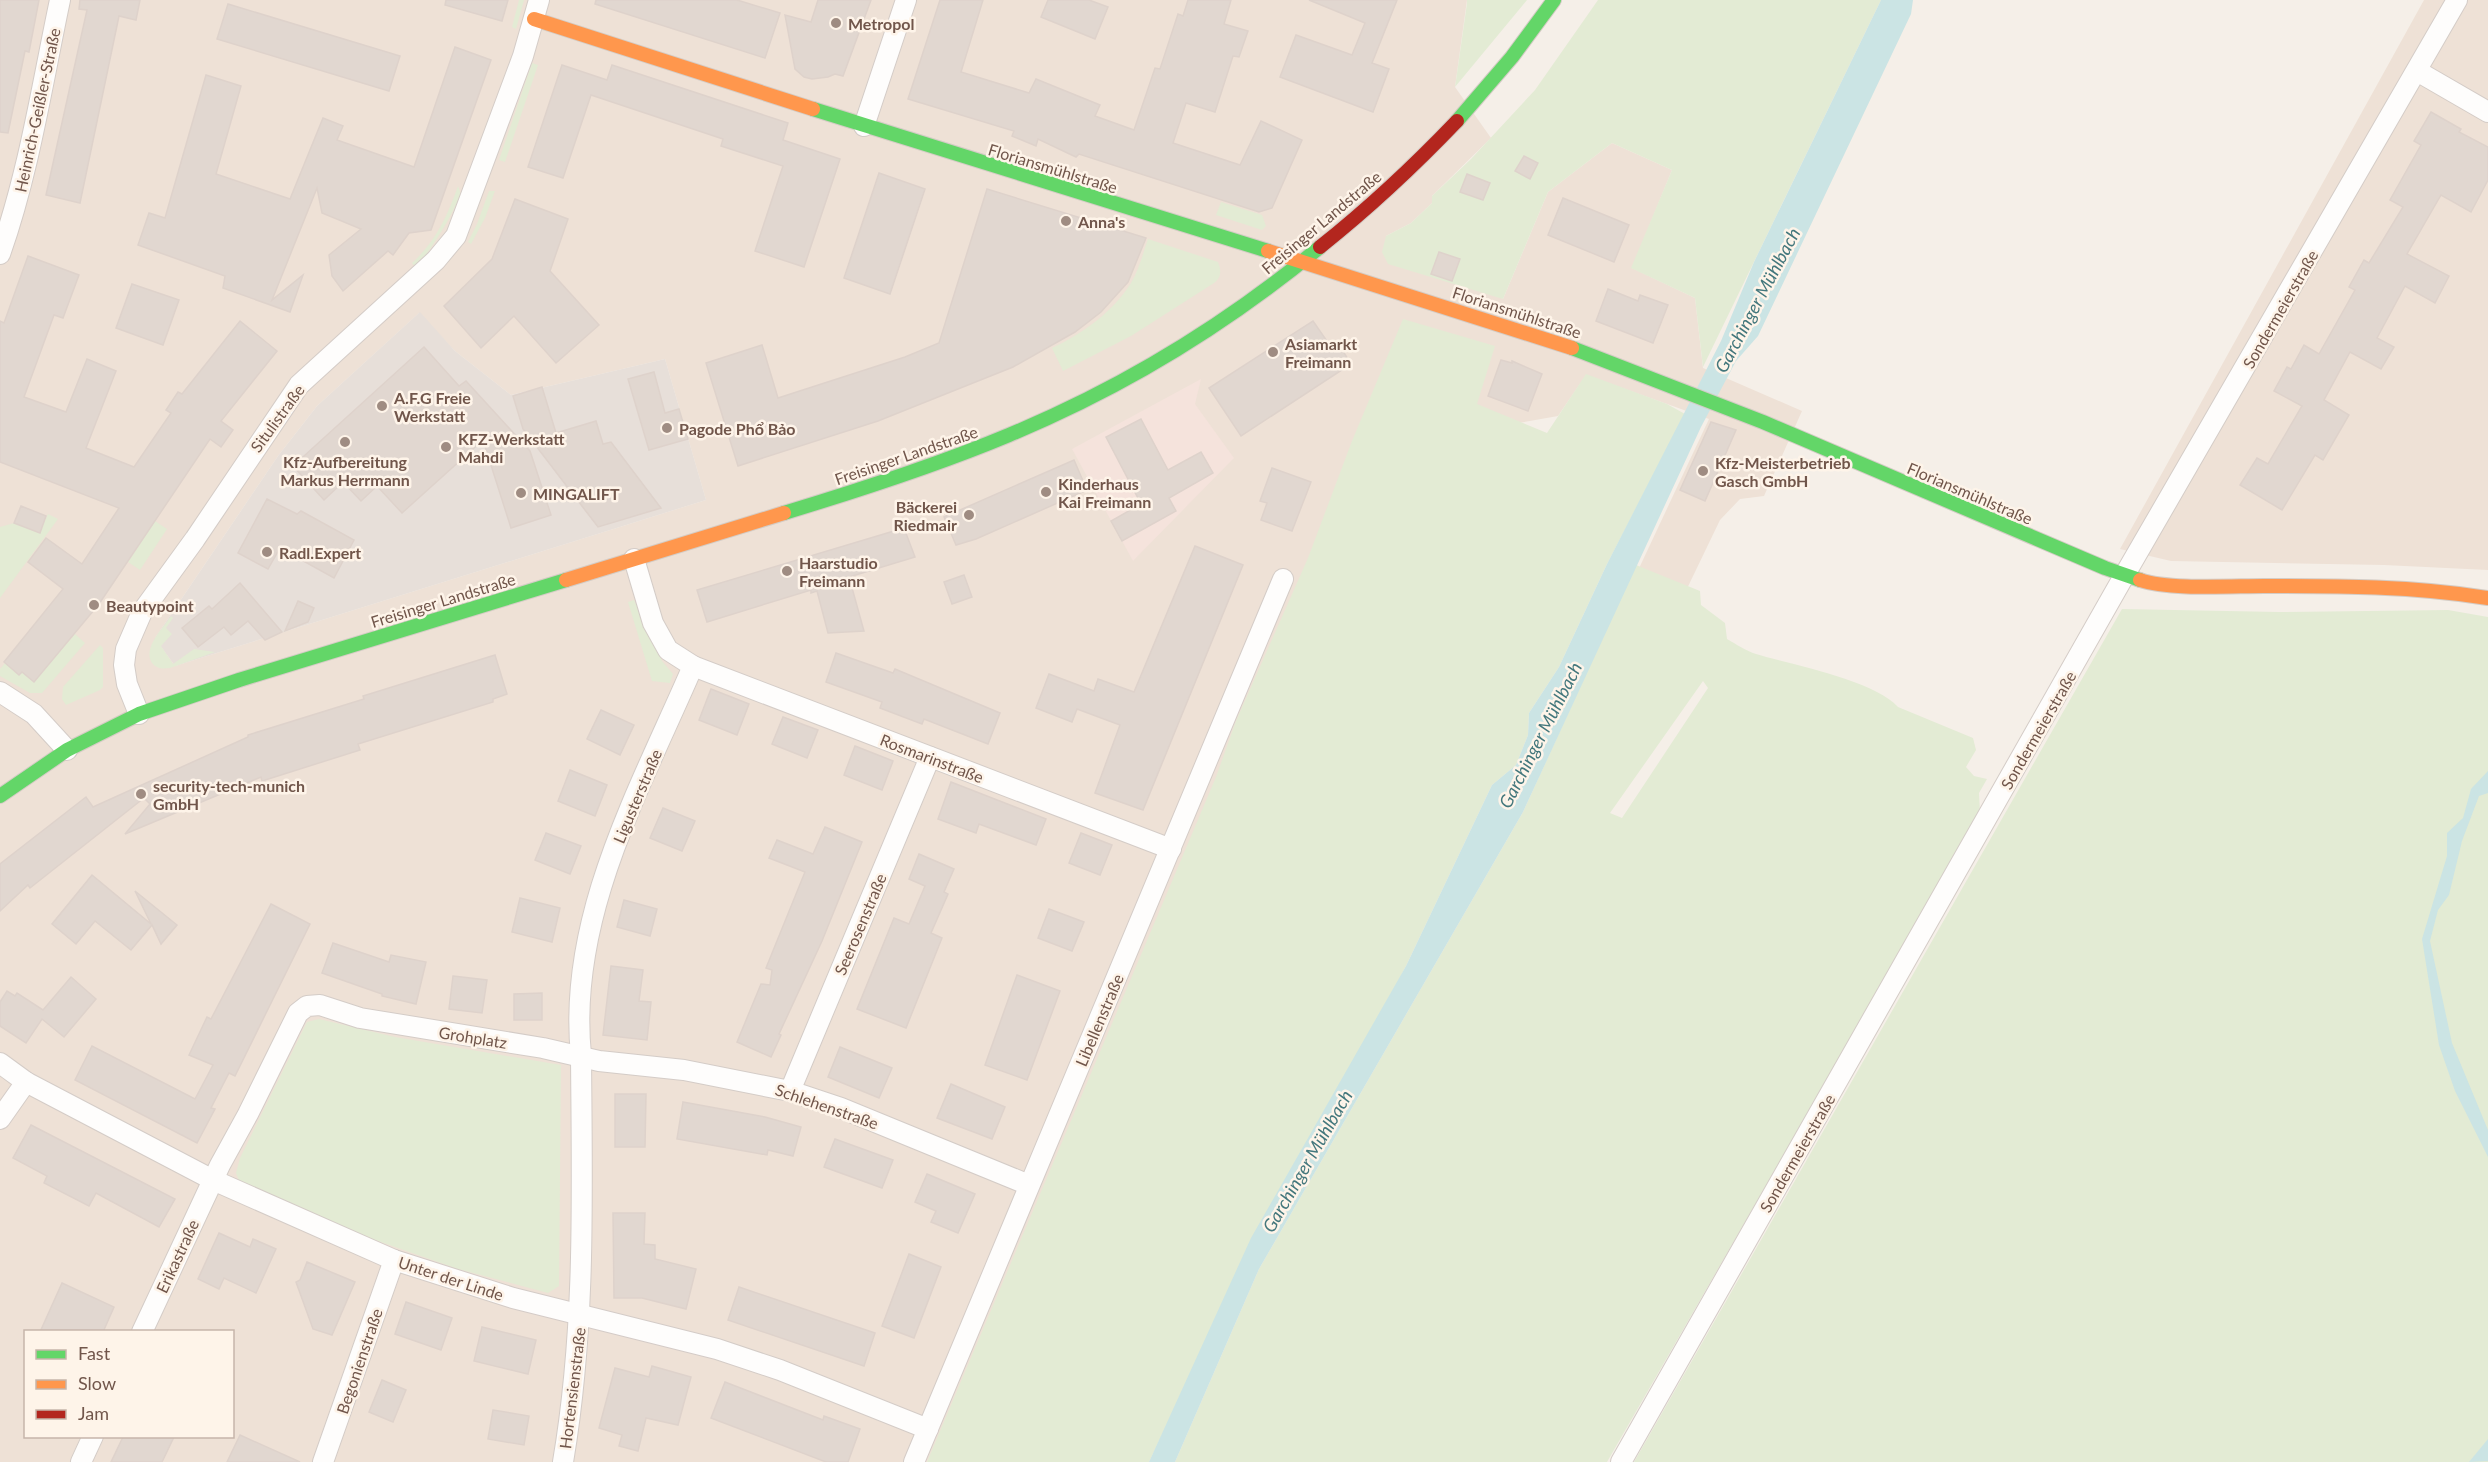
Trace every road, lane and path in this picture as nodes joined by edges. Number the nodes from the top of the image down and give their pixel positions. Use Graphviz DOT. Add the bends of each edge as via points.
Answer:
graph roads {
  1 [pos="60,0"];
  2 [pos="906,0"];
  3 [pos="1554,0"];
  4 [pos="2457,0"];
  5 [pos="536,9"];
  6 [pos="2417,71"];
  7 [pos="2488,112"];
  8 [pos="864,126"];
  9 [pos="0,254"];
  10 [pos="1302,262"];
  11 [pos="634,559"];
  12 [pos="2124,576"];
  13 [pos="1283,579"];
  14 [pos="2488,598"];
  15 [pos="693,666"];
  16 [pos="0,693"];
  17 [pos="139,714"];
  18 [pos="68,750"];
  19 [pos="930,757"];
  20 [pos="0,796"];
  21 [pos="1171,849"];
  22 [pos="581,1055"];
  23 [pos="0,1063"];
  24 [pos="26,1082"];
  25 [pos="790,1091"];
  26 [pos="0,1119"];
  27 [pos="213,1180"];
  28 [pos="1029,1185"];
  29 [pos="394,1260"];
  30 [pos="581,1314"];
  31 [pos="143,1330"];
  32 [pos="928,1429"];
  33 [pos="93,1438"];
  34 [pos="81,1462"];
  35 [pos="323,1462"];
  36 [pos="563,1462"];
  37 [pos="914,1462"];
  38 [pos="1621,1462"];
  1 -- 9 [label="street, Heinrich-Geißler-Straße" via="24,176"];
  2 -- 8 [label="street"];
  3 -- 10 [label="street, Freisinger Landstraße" via="1467,108 1414,164"];
  4 -- 6 [label="street, Sondermeierstraße"];
  5 -- 8 [label="street, Floriansmühlstraße"];
  5 -- 17 [label="street, Situlistraße" via="523,56 456,236 436,260 299,386 142,612 126,649 124,665"];
  6 -- 7 [label="street"];
  6 -- 12 [label="street, Sondermeierstraße"];
  8 -- 10 [label="street, Floriansmühlstraße"];
  10 -- 11 [label="street, Freisinger Landstraße" via="1227,317 1130,377 970,453"];
  10 -- 12 [label="street, Floriansmühlstraße" via="1602,358"];
  11 -- 15 [label="street" via="652,623 668,650"];
  11 -- 17 [label="street, Freisinger Landstraße"];
  12 -- 14 [label="street, Floriansmühlstraße" via="2158,584 2379,586"];
  12 -- 38 [label="street, Sondermeierstraße"];
  13 -- 21 [label="street, Libellenstraße"];
  15 -- 19 [label="street, Rosmarinstraße"];
  15 -- 22 [label="street, Ligusterstraße" via="629,814 589,928 578,1024"];
  16 -- 18 [label="street" via="34,714"];
  17 -- 18 [label="street"];
  18 -- 20 [label="street"];
  19 -- 21 [label="street, Rosmarinstraße"];
  19 -- 25 [label="street, Seerosenstraße"];
  21 -- 28 [label="street, Libellenstraße"];
  22 -- 25 [label="street, Schlehenstraße"];
  22 -- 27 [label="street, Grohplatz" via="360,1018 320,1005 307,1006 298,1013"];
  22 -- 30 [label="street"];
  23 -- 24 [label="street, Unter der Linde"];
  24 -- 26 [label="street"];
  24 -- 27 [label="street, Unter der Linde"];
  25 -- 28 [label="street, Schlehenstraße"];
  27 -- 29 [label="street, Unter der Linde"];
  27 -- 31 [label="street, Erikastraße"];
  28 -- 32 [label="street, Libellenstraße"];
  29 -- 30 [label="street, Unter der Linde" via="513,1298"];
  29 -- 35 [label="street, Begonienstraße"];
  30 -- 32 [label="street, Unter der Linde" via="706,1346 780,1370"];
  30 -- 36 [label="street, Hortensienstraße"];
  32 -- 37 [label="street, Libellenstraße"];
  33 -- 34 [label="street"];
}
